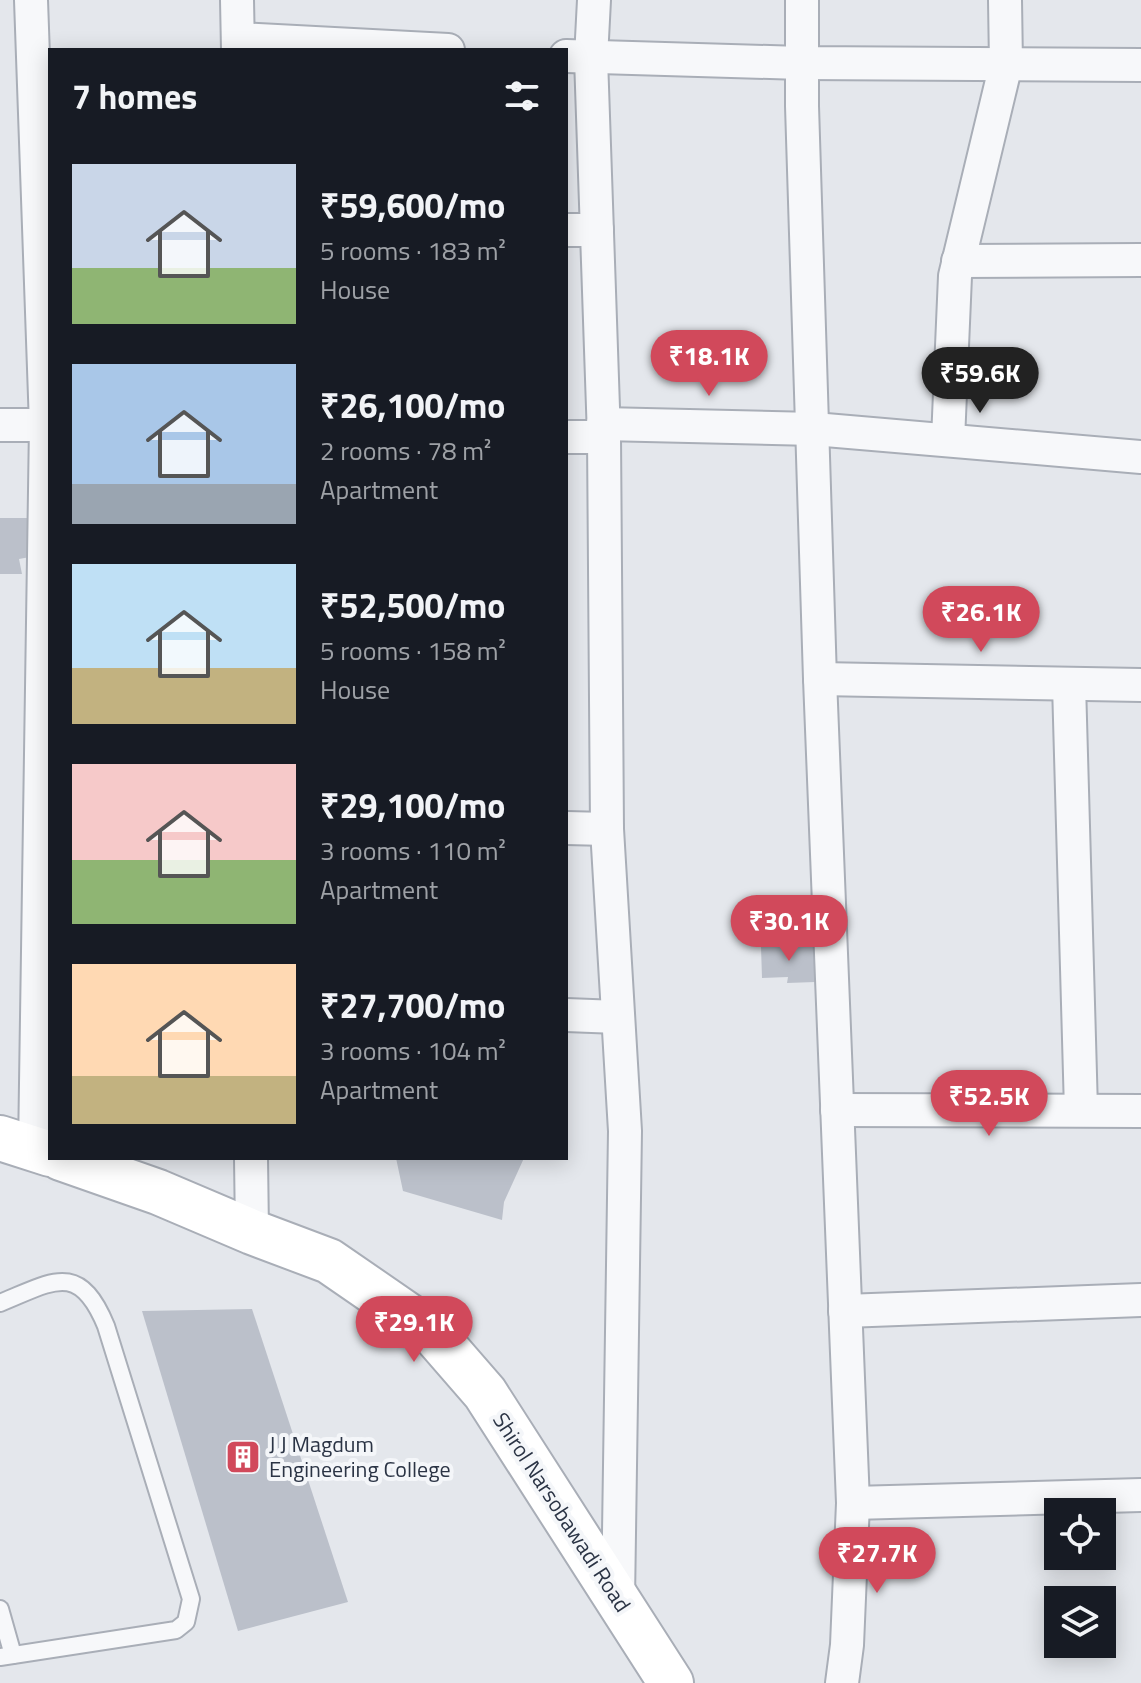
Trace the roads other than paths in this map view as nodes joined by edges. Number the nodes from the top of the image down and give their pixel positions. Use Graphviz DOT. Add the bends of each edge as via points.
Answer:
graph roads {
  1 [pos="31,0"];
  2 [pos="237,0"];
  3 [pos="594,0"];
  4 [pos="802,0"];
  5 [pos="1005,0"];
  6 [pos="238,44"];
  7 [pos="378,48"];
  8 [pos="579,57"];
  9 [pos="801,63"];
  10 [pos="1006,64"];
  11 [pos="1141,65"];
  12 [pos="581,230"];
  13 [pos="1141,260"];
  14 [pos="958,261"];
  15 [pos="0,425"];
  16 [pos="48,426"];
  17 [pos="814,429"];
  18 [pos="603,430"];
  19 [pos="568,437"];
  20 [pos="948,440"];
  21 [pos="1141,457"];
  22 [pos="820,679"];
  23 [pos="1069,684"];
  24 [pos="1141,685"];
  25 [pos="568,828"];
  26 [pos="607,829"];
  27 [pos="568,1015"];
  28 [pos="618,1017"];
  29 [pos="837,1110"];
  30 [pos="1081,1110"];
  31 [pos="1141,1111"];
  32 [pos="36,1150"];
  33 [pos="65,1160"];
  34 [pos="251,1160"];
  35 [pos="252,1232"];
  36 [pos="1141,1300"];
  37 [pos="0,1303"];
  38 [pos="845,1311"];
  39 [pos="1141,1495"];
  40 [pos="853,1503"];
  41 [pos="618,1600"];
  42 [pos="0,1609"];
  43 [pos="6,1656"];
  44 [pos="671,1683"];
  45 [pos="842,1683"];
  1 -- 16 [label="street"];
  2 -- 6 [label="street"];
  3 -- 8 [label="street"];
  4 -- 9 [label="street"];
  5 -- 10 [label="street"];
  6 -- 7 [label="street"];
  8 -- 9 [label="street"];
  8 -- 12 [label="street"];
  9 -- 10 [label="street"];
  9 -- 17 [label="street"];
  10 -- 11 [label="street"];
  10 -- 14 [label="street"];
  12 -- 18 [label="street"];
  13 -- 14 [label="street"];
  14 -- 20 [label="street"];
  15 -- 16 [label="street"];
  16 -- 32 [label="street"];
  17 -- 18 [label="street"];
  17 -- 20 [label="street"];
  17 -- 22 [label="street"];
  18 -- 19 [label="street"];
  18 -- 26 [label="street"];
  20 -- 21 [label="street"];
  22 -- 23 [label="street"];
  22 -- 29 [label="street"];
  23 -- 24 [label="street"];
  23 -- 30 [label="street"];
  25 -- 26 [label="street"];
  26 -- 28 [label="street"];
  27 -- 28 [label="street"];
  28 -- 41 [label="street" via="625,1131"];
  29 -- 30 [label="street"];
  29 -- 38 [label="street"];
  30 -- 31 [label="street"];
  33 -- 35 [label="main road, Shirol Narsobawadi Road"];
  34 -- 35 [label="street"];
  35 -- 41 [label="main road, Shirol Narsobawadi Road" via="329,1261 432,1332 485,1393"];
  36 -- 38 [label="street"];
  37 -- 43 [label="lane" via="52,1282 69,1281 96,1302 191,1599 186,1622 176,1630"];
  38 -- 40 [label="street"];
  39 -- 40 [label="street"];
  40 -- 45 [label="street"];
  41 -- 44 [label="main road, Shirol Narsobawadi Road"];
  42 -- 43 [label="lane"];
}
